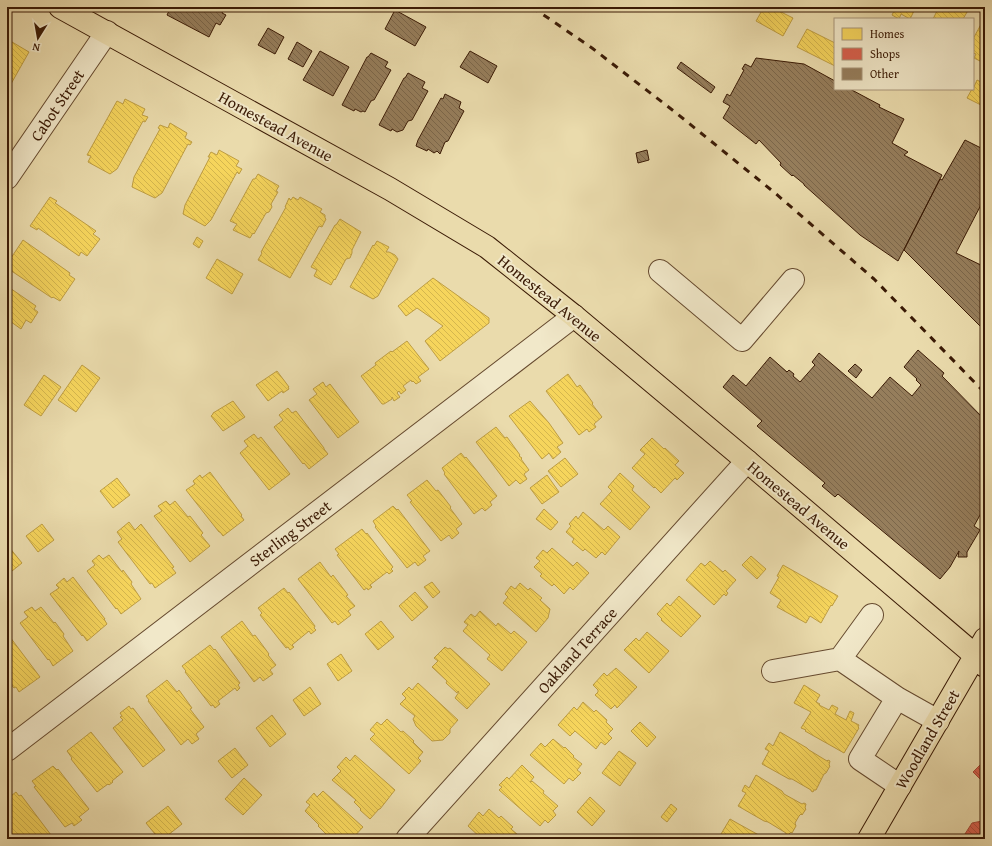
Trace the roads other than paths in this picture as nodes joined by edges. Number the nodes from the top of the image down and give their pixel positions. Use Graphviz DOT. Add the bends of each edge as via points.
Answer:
graph roads {
  1 [pos="60,7"];
  2 [pos="107,32"];
  3 [pos="7,178"];
  4 [pos="660,271"];
  5 [pos="793,280"];
  6 [pos="574,316"];
  7 [pos="747,461"];
  8 [pos="872,615"];
  9 [pos="982,654"];
  10 [pos="840,659"];
  11 [pos="773,671"];
  12 [pos="897,698"];
  13 [pos="938,721"];
  14 [pos="7,750"];
  15 [pos="900,786"];
  16 [pos="407,839"];
  17 [pos="869,839"];
  1 -- 2 [label="main road, Homestead Avenue"];
  2 -- 3 [label="street, Cabot Street"];
  2 -- 6 [label="main road, Homestead Avenue" via="390,189 487,247"];
  4 -- 5 [label="street" via="742,340"];
  6 -- 7 [label="main road, Homestead Avenue"];
  6 -- 14 [label="street, Sterling Street"];
  7 -- 9 [label="main road, Homestead Avenue"];
  7 -- 16 [label="street, Oakland Terrace"];
  8 -- 10 [label="street"];
  9 -- 13 [label="main road, Woodland Street"];
  10 -- 11 [label="street"];
  10 -- 12 [label="street"];
  12 -- 13 [label="street"];
  12 -- 15 [label="street" via="860,759"];
  13 -- 15 [label="main road, Woodland Street"];
  15 -- 17 [label="main road, Woodland Street"];
}
